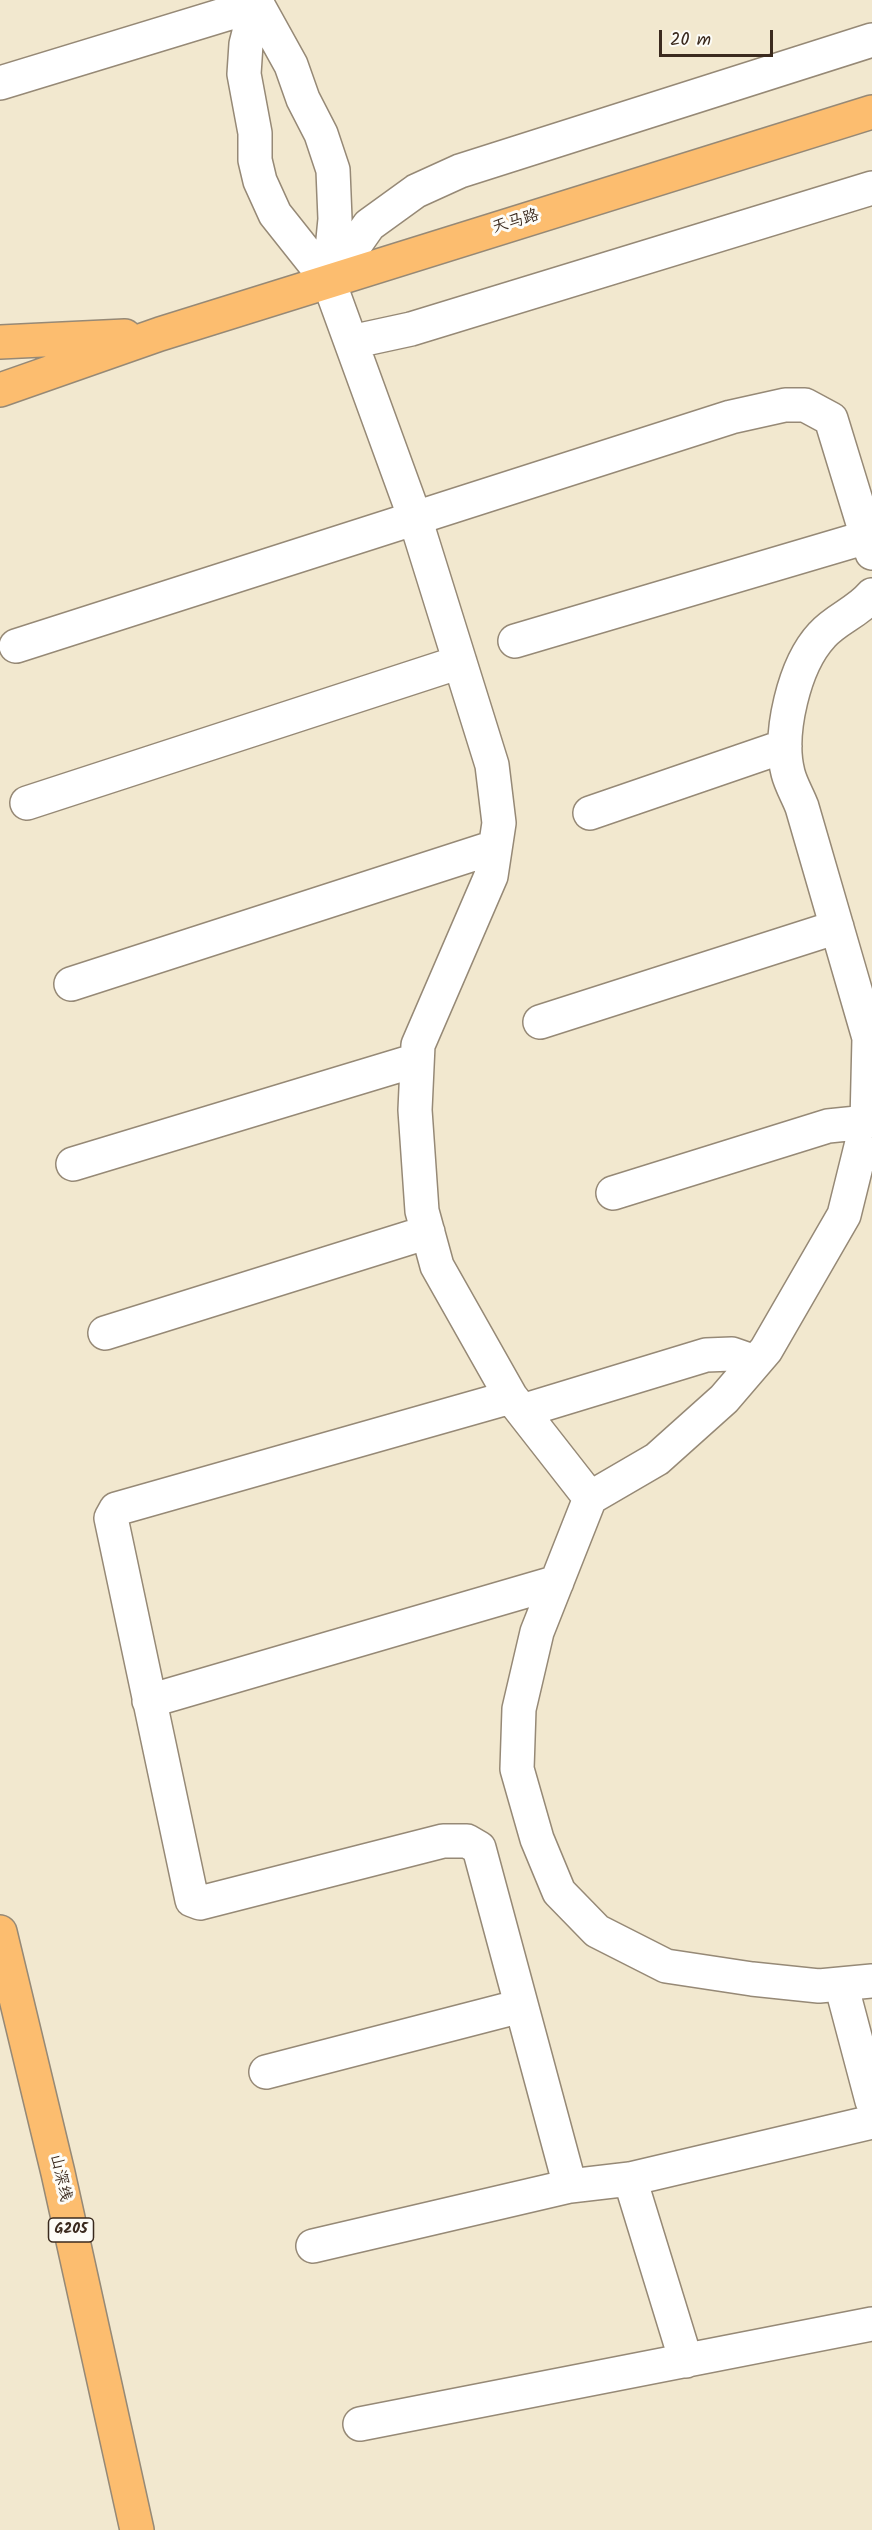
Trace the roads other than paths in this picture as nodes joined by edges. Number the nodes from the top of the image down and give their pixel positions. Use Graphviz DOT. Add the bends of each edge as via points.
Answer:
graph roads {
  1 [pos="256,3"];
  2 [pos="872,40"];
  3 [pos="0,83"];
  4 [pos="872,112"];
  5 [pos="872,188"];
  6 [pos="329,282"];
  7 [pos="160,334"];
  8 [pos="0,342"];
  9 [pos="351,342"];
  10 [pos="0,376"];
  11 [pos="0,390"];
  12 [pos="0,414"];
  13 [pos="415,518"];
  14 [pos="869,545"];
  15 [pos="872,595"];
  16 [pos="515,641"];
  17 [pos="16,646"];
  18 [pos="460,662"];
  19 [pos="785,746"];
  20 [pos="27,803"];
  21 [pos="590,813"];
  22 [pos="495,847"];
  23 [pos="837,927"];
  24 [pos="71,984"];
  25 [pos="540,1022"];
  26 [pos="417,1060"];
  27 [pos="867,1122"];
  28 [pos="73,1164"];
  29 [pos="613,1193"];
  30 [pos="428,1232"];
  31 [pos="105,1333"];
  32 [pos="755,1362"];
  33 [pos="517,1404"];
  34 [pos="590,1498"];
  35 [pos="557,1582"];
  36 [pos="149,1701"];
  37 [pos="0,1932"];
  38 [pos="856,1982"];
  39 [pos="521,2006"];
  40 [pos="266,2072"];
  41 [pos="872,2101"];
  42 [pos="872,2122"];
  43 [pos="630,2179"];
  44 [pos="570,2186"];
  45 [pos="313,2246"];
  46 [pos="872,2324"];
  47 [pos="686,2361"];
  48 [pos="360,2424"];
  49 [pos="137,2530"];
  1 -- 3 [label="street"];
  1 -- 6 [label="street" via="291,65 333,170 335,219"];
  1 -- 6 [label="street" via="246,44 244,74 260,181 275,214"];
  2 -- 6 [label="street" via="460,171 425,187 369,225"];
  4 -- 6 [label="main road, 天马路"];
  5 -- 9 [label="street" via="411,328"];
  6 -- 7 [label="main road, 天马路"];
  6 -- 9 [label="street"];
  7 -- 8 [label="main road"];
  7 -- 10 [label="main road"];
  7 -- 11 [label="main road"];
  7 -- 12 [label="main road"];
  9 -- 13 [label="street"];
  13 -- 14 [label="street" via="731,417 785,405 805,405 831,419"];
  13 -- 17 [label="street"];
  13 -- 18 [label="street"];
  14 -- 16 [label="street"];
  15 -- 19 [label="street" via="822,634 810,652 800,670 790,705"];
  18 -- 20 [label="street"];
  18 -- 22 [label="street" via="492,765 499,823"];
  19 -- 21 [label="street"];
  19 -- 23 [label="street" via="788,773 802,807"];
  22 -- 24 [label="street"];
  22 -- 26 [label="street" via="490,876 418,1045"];
  23 -- 25 [label="street"];
  23 -- 27 [label="street" via="869,1038"];
  26 -- 28 [label="street"];
  26 -- 30 [label="street" via="415,1110 422,1211"];
  27 -- 29 [label="street" via="828,1126"];
  27 -- 32 [label="street" via="844,1215 766,1350"];
  30 -- 31 [label="street"];
  30 -- 33 [label="street" via="437,1266"];
  32 -- 33 [label="street" via="732,1354 706,1355"];
  32 -- 34 [label="street" via="724,1399 657,1459"];
  33 -- 34 [label="street"];
  33 -- 36 [label="street" via="116,1509 111,1518"];
  34 -- 35 [label="street"];
  35 -- 36 [label="street"];
  35 -- 38 [label="street" via="537,1632 519,1709 517,1769 537,1839 559,1892 597,1931 666,1966 819,1986"];
  36 -- 39 [label="street" via="192,1900 200,1904 443,1841 467,1841 479,1848"];
  37 -- 49 [label="main road, 山深线 / G205"];
  38 -- 41 [label="street"];
  39 -- 40 [label="street"];
  39 -- 44 [label="street"];
  42 -- 43 [label="street"];
  43 -- 44 [label="street"];
  43 -- 47 [label="street"];
  44 -- 45 [label="street"];
  46 -- 47 [label="street"];
  47 -- 48 [label="street"];
}
